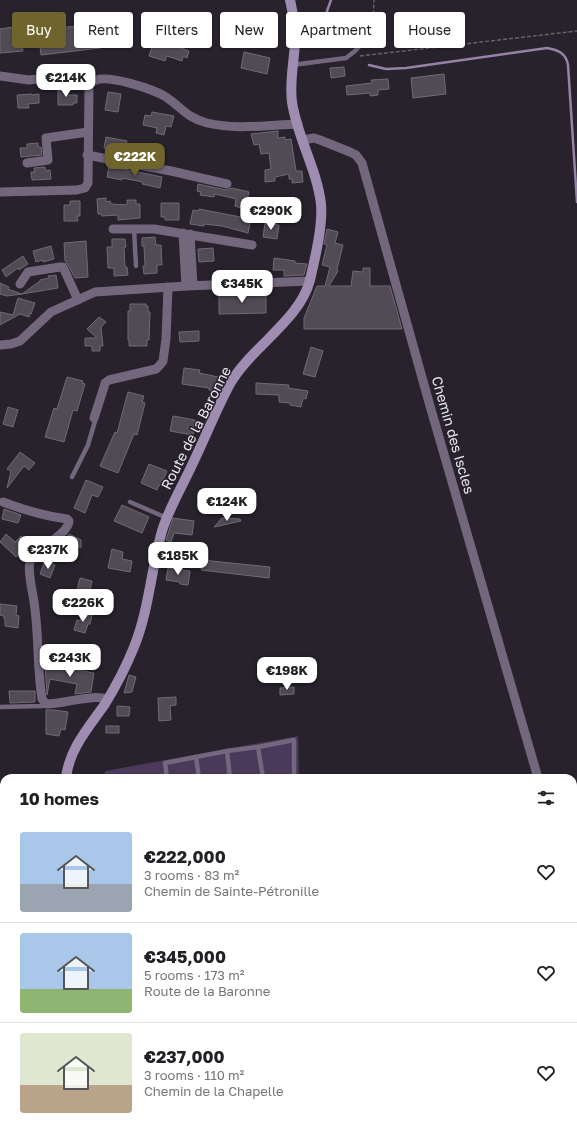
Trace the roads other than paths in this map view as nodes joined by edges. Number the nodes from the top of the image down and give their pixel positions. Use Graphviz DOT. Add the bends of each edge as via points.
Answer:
graph roads {
  1 [pos="290,0"];
  2 [pos="358,48"];
  3 [pos="292,65"];
  4 [pos="0,76"];
  5 [pos="91,82"];
  6 [pos="298,124"];
  7 [pos="88,132"];
  8 [pos="303,140"];
  9 [pos="87,155"];
  10 [pos="28,164"];
  11 [pos="227,184"];
  12 [pos="0,192"];
  13 [pos="114,229"];
  14 [pos="134,229"];
  15 [pos="187,234"];
  16 [pos="252,245"];
  17 [pos="136,266"];
  18 [pos="310,281"];
  19 [pos="20,284"];
  20 [pos="190,285"];
  21 [pos="168,287"];
  22 [pos="78,300"];
  23 [pos="0,345"];
  24 [pos="94,418"];
  25 [pos="72,477"];
  26 [pos="3,502"];
  27 [pos="130,502"];
  28 [pos="167,518"];
  29 [pos="108,699"];
  30 [pos="46,704"];
  31 [pos="0,707"];
  32 [pos="258,747"];
  33 [pos="227,751"];
  34 [pos="196,757"];
  35 [pos="66,774"];
  36 [pos="167,774"];
  37 [pos="198,774"];
  38 [pos="230,774"];
  39 [pos="262,774"];
  40 [pos="294,774"];
  41 [pos="537,774"];
  1 -- 3 [label="main road, Route de la Baronne" via="295,33"];
  2 -- 3 [label="lane" via="346,58"];
  3 -- 6 [label="main road, Route de la Baronne" via="292,104"];
  4 -- 5 [label="street" via="29,80 64,76 83,77"];
  5 -- 6 [label="street" via="103,79 146,88 165,97 186,114 206,122 228,126"];
  5 -- 7 [label="street"];
  6 -- 8 [label="main road, Route de la Baronne"];
  7 -- 9 [label="street"];
  7 -- 10 [label="street" via="46,138 48,160"];
  8 -- 18 [label="main road, Route de la Baronne" via="321,205 320,232"];
  8 -- 41 [label="street, Chemin des Iscles" via="320,140 356,155 362,163"];
  9 -- 11 [label="street"];
  9 -- 12 [label="street" via="88,183 85,188"];
  13 -- 14 [label="street"];
  14 -- 15 [label="street"];
  14 -- 17 [label="lane"];
  15 -- 16 [label="street"];
  15 -- 20 [label="street"];
  18 -- 20 [label="street"];
  18 -- 28 [label="main road, Route de la Baronne" via="298,303 231,382"];
  19 -- 22 [label="street" via="28,272 63,267"];
  20 -- 21 [label="street"];
  21 -- 22 [label="street" via="95,292"];
  21 -- 24 [label="street" via="163,361 156,369 105,383"];
  22 -- 23 [label="street" via="51,312 20,341"];
  24 -- 25 [label="lane" via="88,445"];
  26 -- 30 [label="street" via="31,513 69,521 67,529 54,538 30,563 37,616 41,693"];
  27 -- 28 [label="lane"];
  28 -- 29 [label="main road, Route de la Baronne" via="139,635 123,674"];
  29 -- 30 [label="street" via="97,697"];
  29 -- 35 [label="main road, Route de la Baronne" via="72,751"];
  30 -- 31 [label="lane"];
  32 -- 33 [label="lane"];
  32 -- 39 [label="lane"];
  32 -- 40 [label="lane" via="294,740"];
  33 -- 34 [label="lane"];
  33 -- 38 [label="lane"];
  34 -- 36 [label="lane" via="166,763"];
  34 -- 37 [label="lane"];
}
